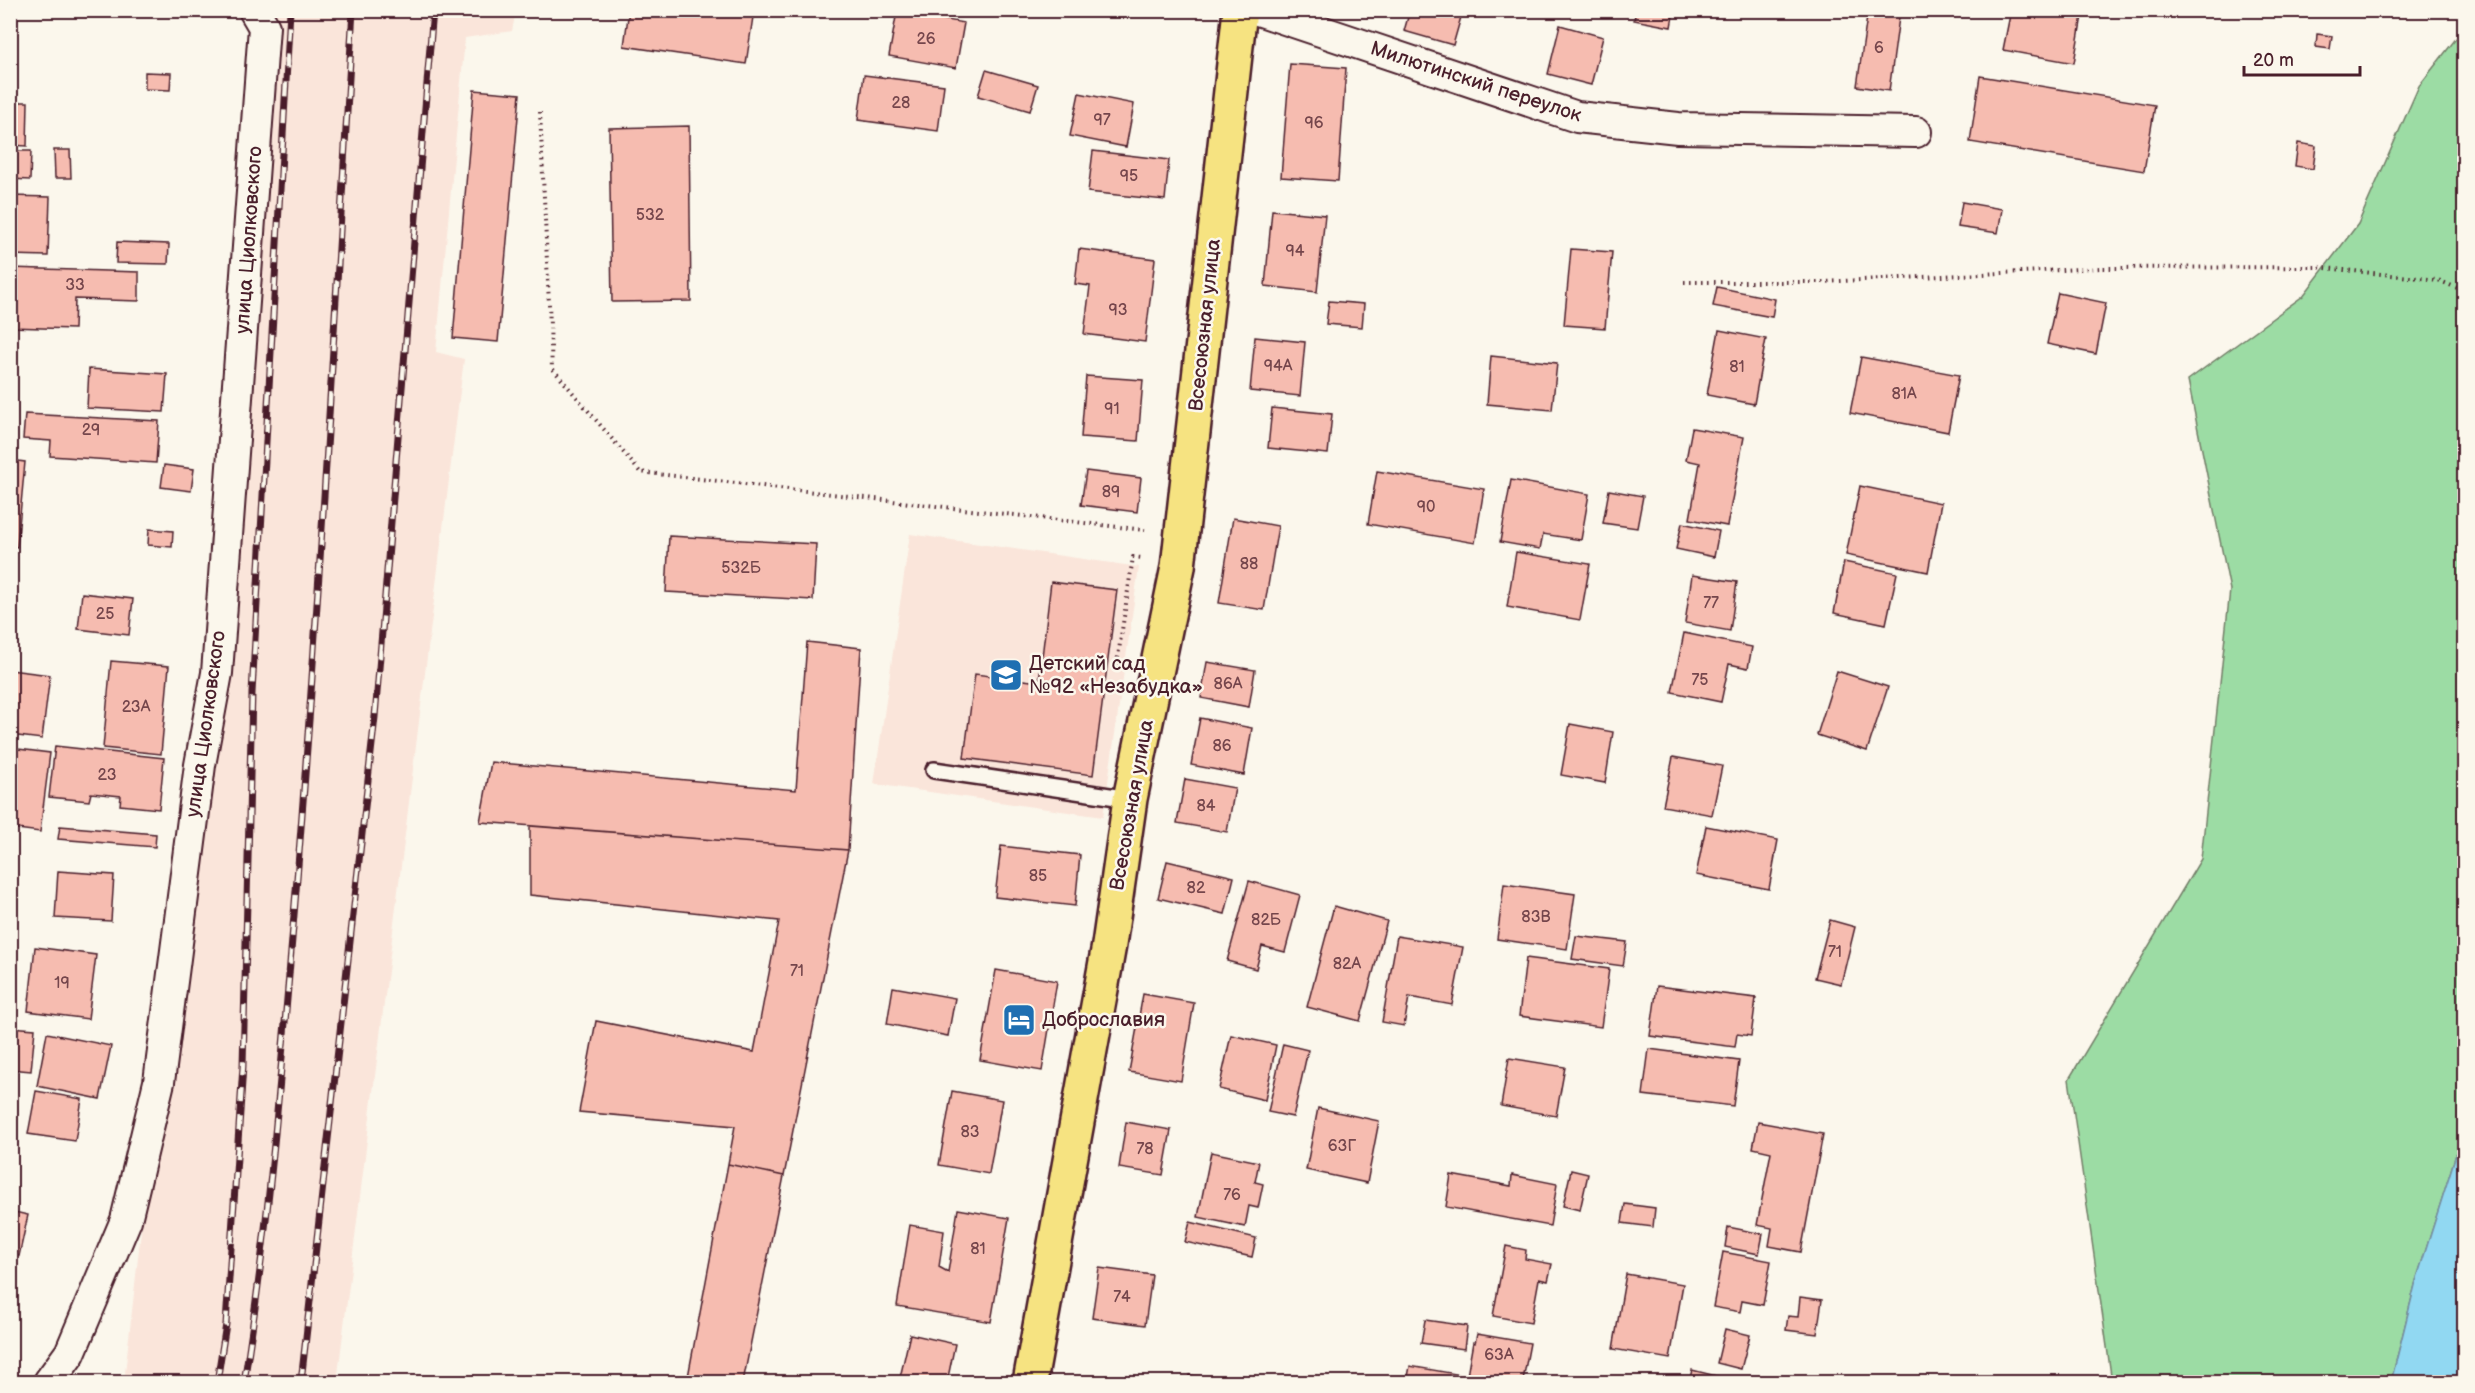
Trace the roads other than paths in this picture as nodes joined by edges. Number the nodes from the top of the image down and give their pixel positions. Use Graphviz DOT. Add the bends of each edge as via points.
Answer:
graph roads {
  1 [pos="254,10"];
  2 [pos="1240,10"];
  3 [pos="1258,10"];
  4 [pos="1916,132"];
  5 [pos="934,770"];
  6 [pos="1130,799"];
  7 [pos="49,1383"];
  8 [pos="1030,1383"];
  1 -- 7 [label="street, улица Циолковского" via="264,27 217,673 200,765 159,1082 126,1220 70,1353"];
  2 -- 6 [label="highway, Всесоюзная улица" via="1178,567"];
  3 -- 4 [label="street, Милютинский переулок" via="1577,117 1678,128"];
  5 -- 6 [label="lane"];
  6 -- 8 [label="highway, Всесоюзная улица" via="1110,945"];
}
